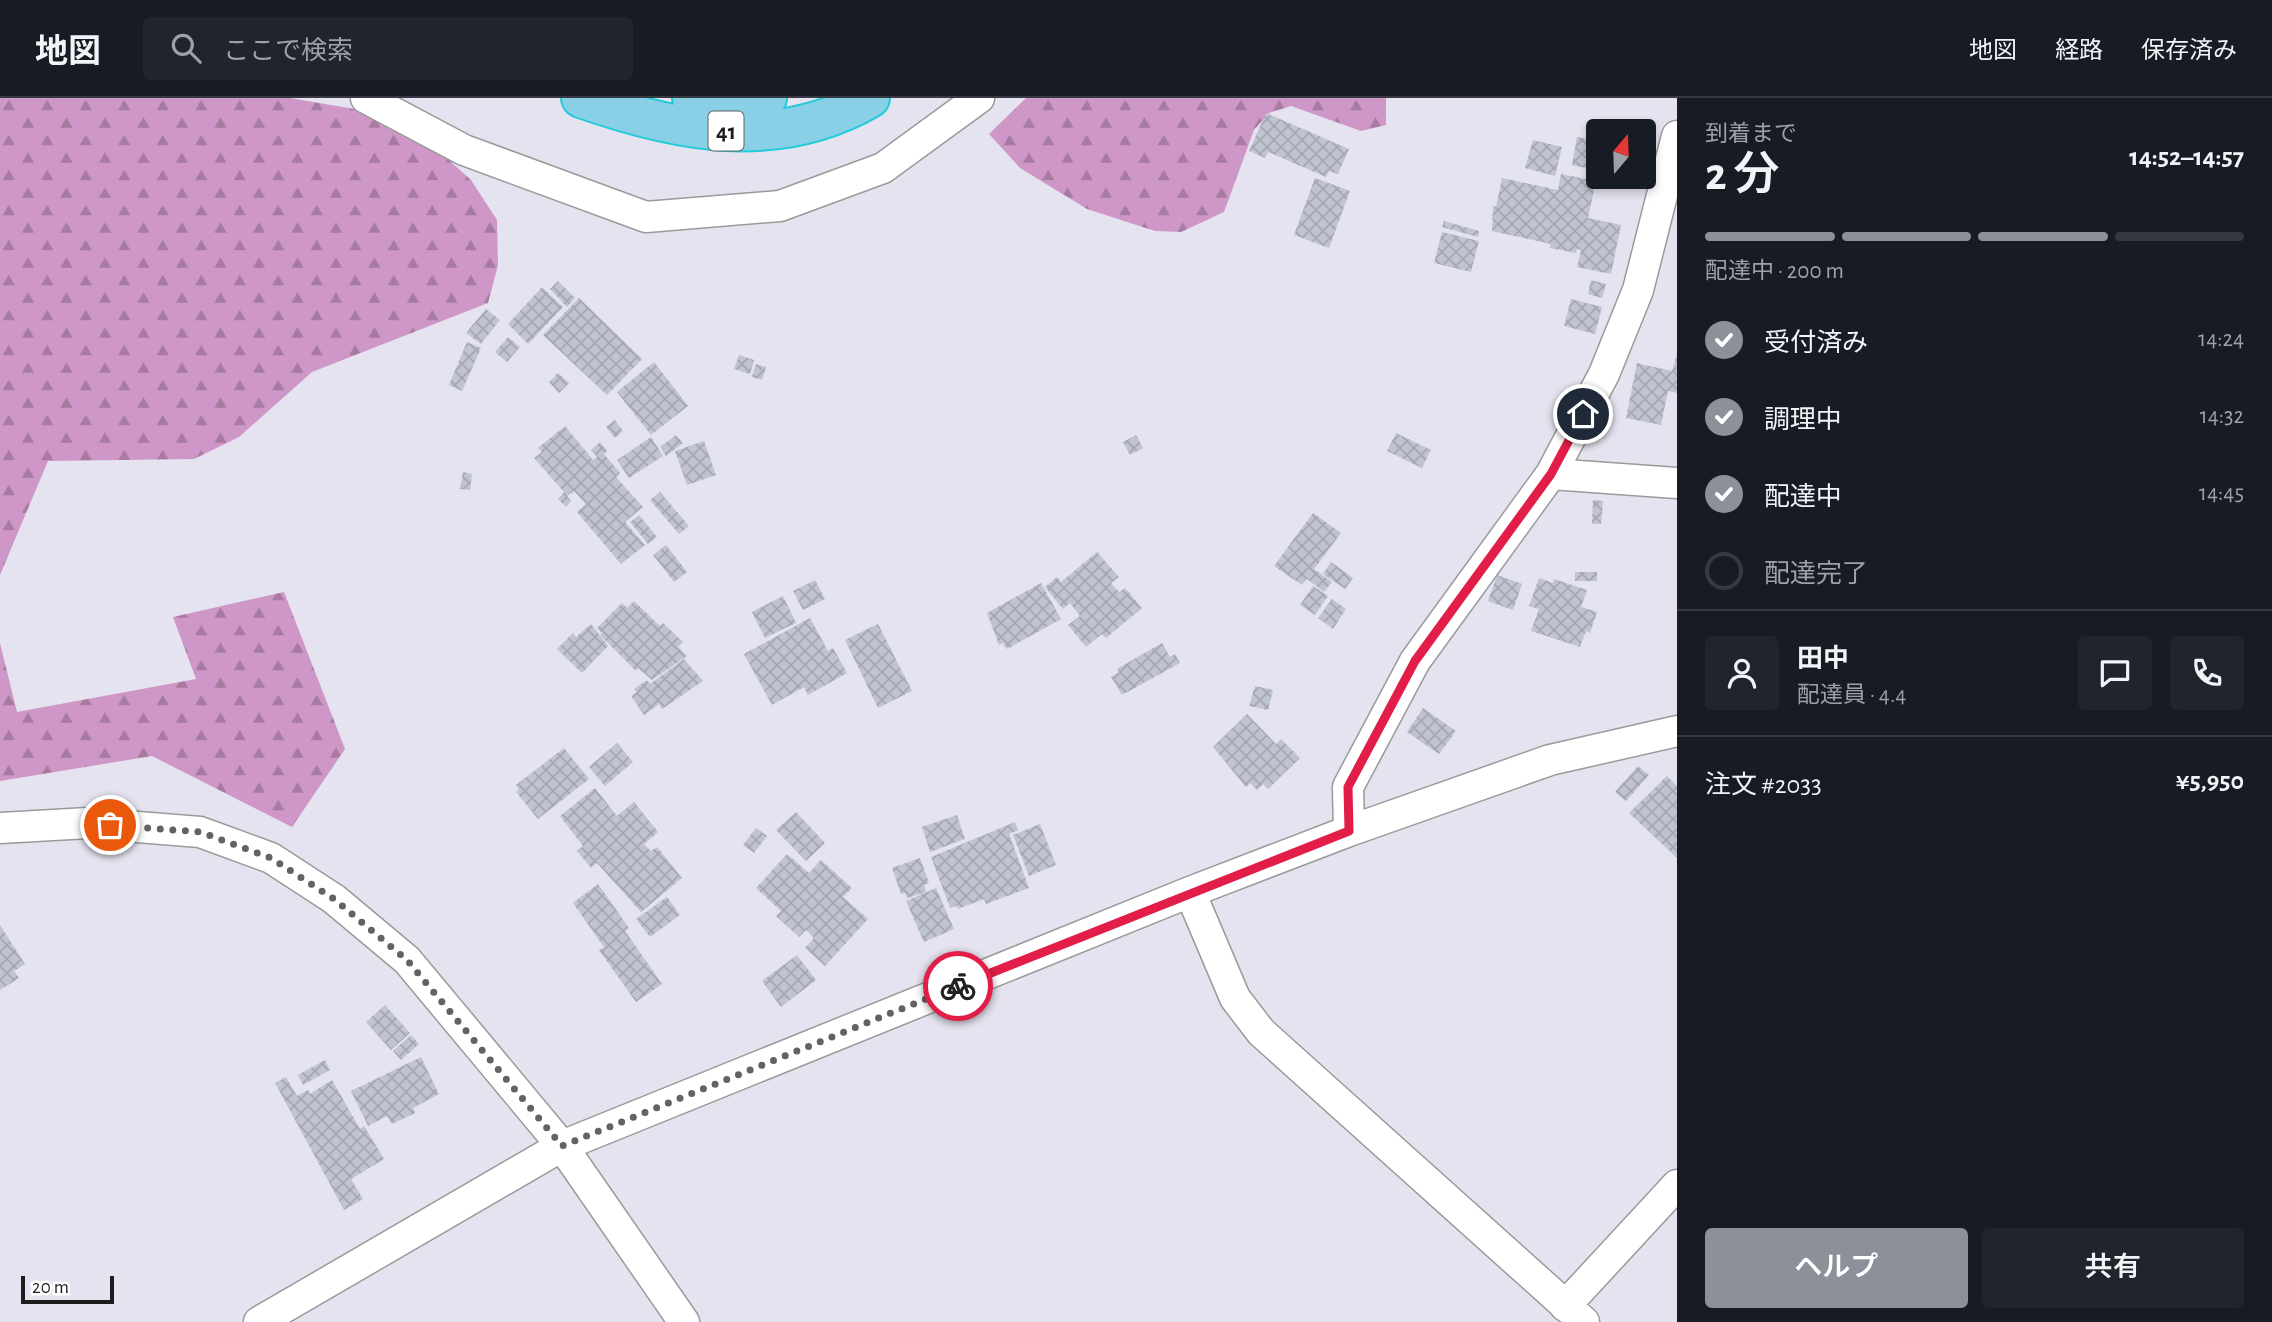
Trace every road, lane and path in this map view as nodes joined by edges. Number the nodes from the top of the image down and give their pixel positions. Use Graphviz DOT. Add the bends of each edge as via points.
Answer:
graph roads {
  1 [pos="366,98"];
  2 [pos="581,98"];
  3 [pos="692,98"];
  4 [pos="767,98"];
  5 [pos="870,98"];
  6 [pos="979,98"];
  7 [pos="1677,136"];
  8 [pos="1551,474"];
  9 [pos="1677,483"];
  10 [pos="1677,731"];
  11 [pos="0,828"];
  12 [pos="1349,831"];
  13 [pos="1190,892"];
  14 [pos="562,1146"];
  15 [pos="1677,1185"];
  16 [pos="1575,1314"];
  17 [pos="260,1322"];
  18 [pos="684,1322"];
  1 -- 6 [label="street" via="464,150 646,218 780,206 883,168"];
  2 -- 5 [label="highway, 41" via="641,119 737,132 784,129 827,118"];
  3 -- 4 [label="highway, 41"];
  7 -- 8 [label="street" via="1638,290 1604,374"];
  8 -- 9 [label="street"];
  8 -- 12 [label="street" via="1415,661 1348,787"];
  10 -- 12 [label="street" via="1550,760"];
  11 -- 14 [label="street" via="88,823 200,832 271,858 334,899 407,960"];
  12 -- 13 [label="street"];
  13 -- 14 [label="street"];
  13 -- 16 [label="street" via="1235,998 1261,1032"];
  14 -- 17 [label="street"];
  14 -- 18 [label="street"];
  15 -- 16 [label="street"];
}
